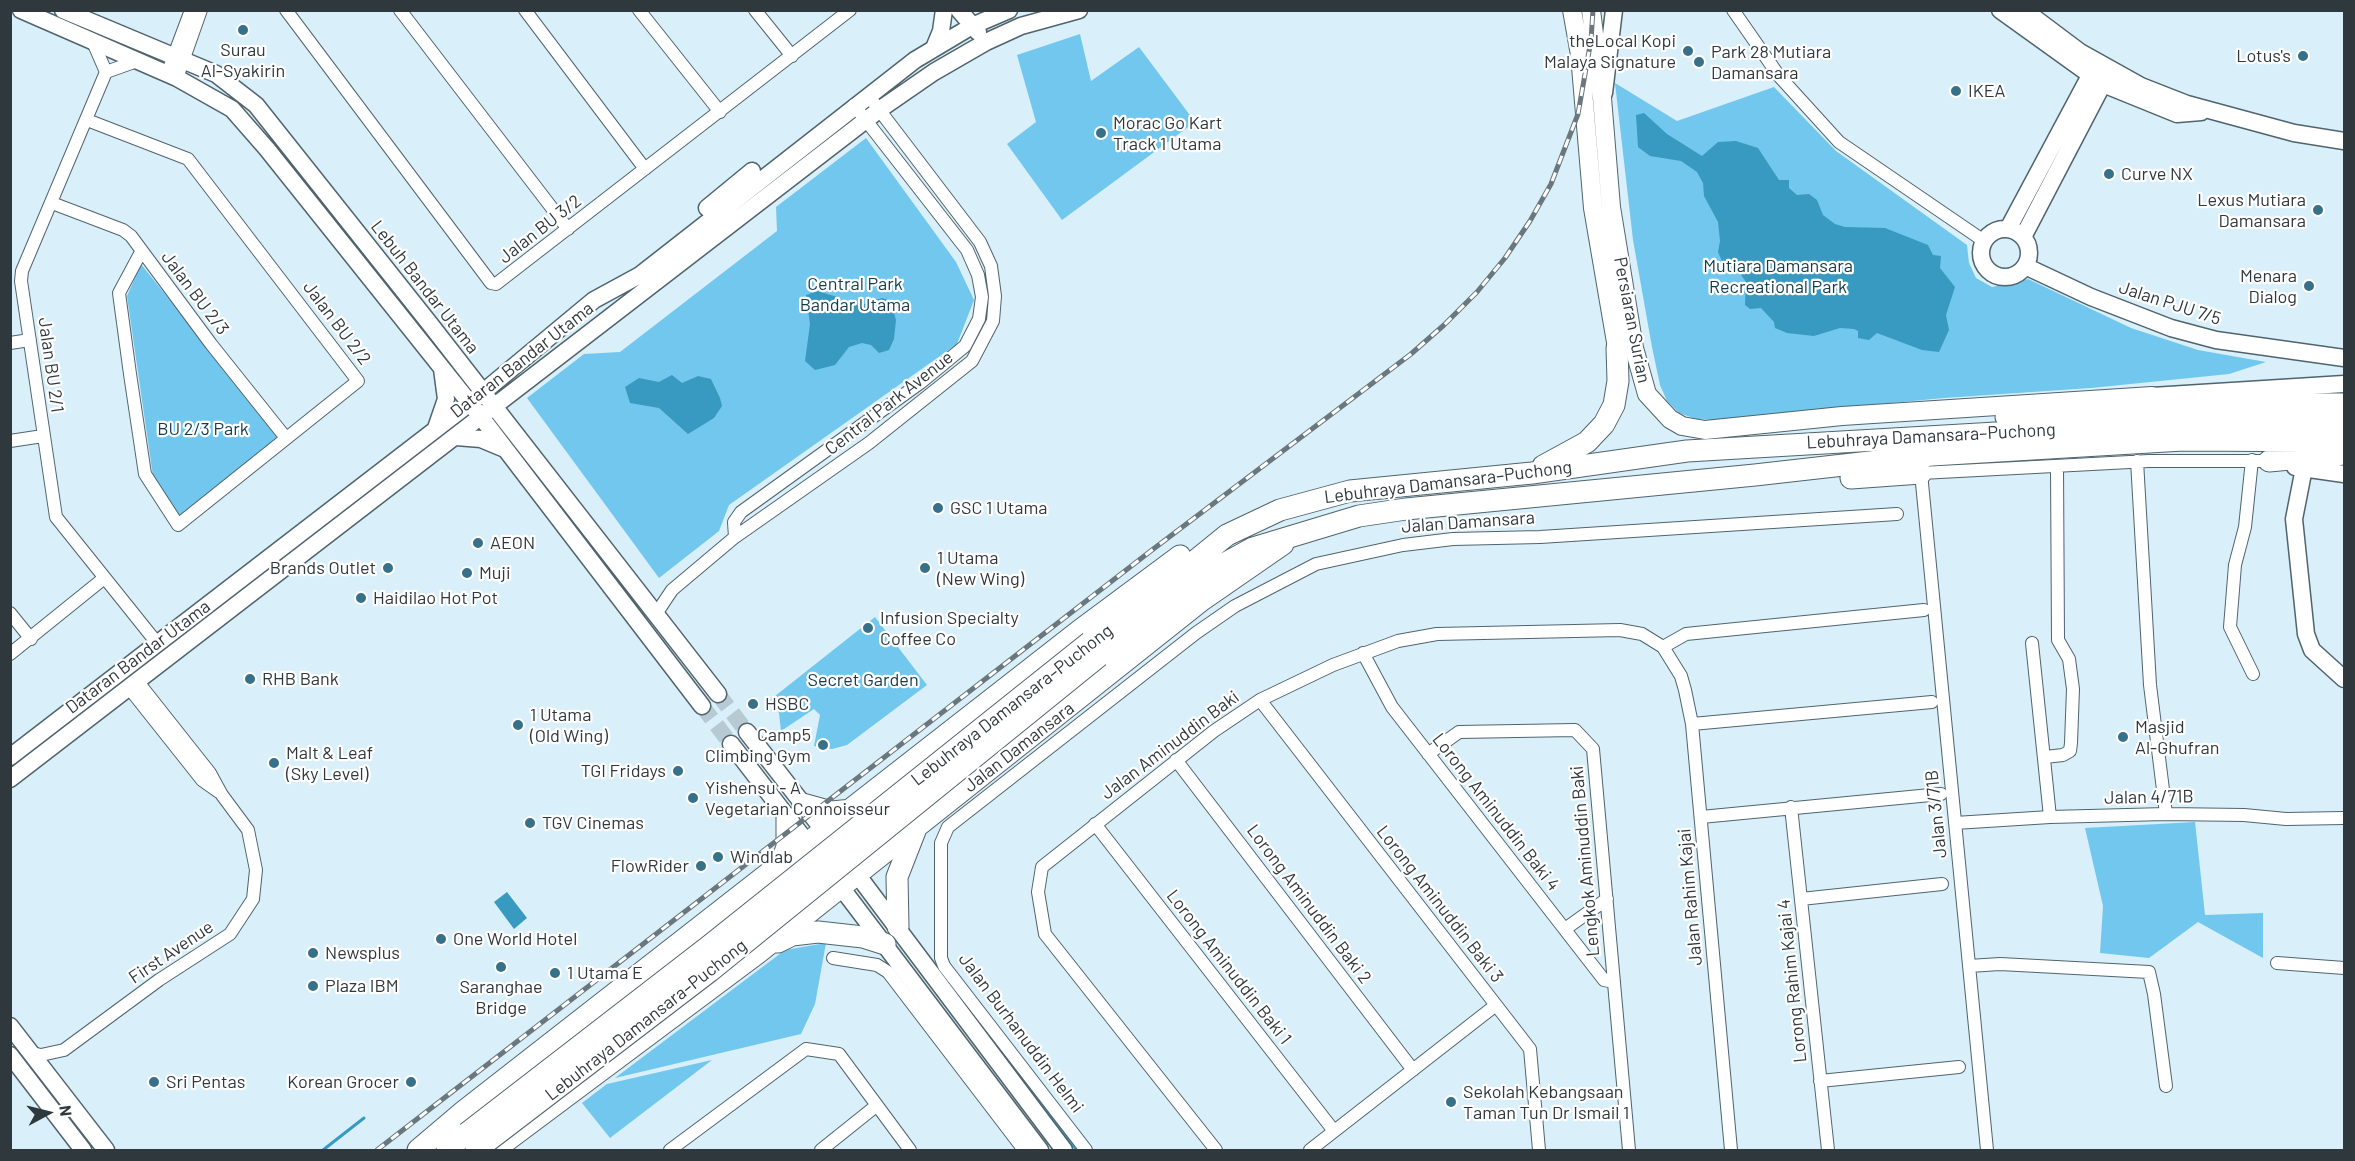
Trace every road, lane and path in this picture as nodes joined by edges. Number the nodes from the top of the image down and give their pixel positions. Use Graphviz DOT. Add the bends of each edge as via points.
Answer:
graph roads {
  1 [pos="21,10"];
  2 [pos="63,10"];
  3 [pos="190,10"];
  4 [pos="201,10"];
  5 [pos="400,10"];
  6 [pos="525,10"];
  7 [pos="639,10"];
  8 [pos="755,10"];
  9 [pos="850,10"];
  10 [pos="944,10"];
  11 [pos="959,10"];
  12 [pos="1009,10"];
  13 [pos="1079,10"];
  14 [pos="1572,10"];
  15 [pos="1591,10"];
  16 [pos="1614,10"];
  17 [pos="1733,10"];
  18 [pos="2001,10"];
  19 [pos="2024,10"];
  20 [pos="292,13"];
  21 [pos="970,18"];
  22 [pos="93,42"];
  23 [pos="981,45"];
  24 [pos="934,48"];
  25 [pos="792,56"];
  26 [pos="180,57"];
  27 [pos="915,60"];
  28 [pos="137,61"];
  29 [pos="106,72"];
  30 [pos="2100,73"];
  31 [pos="172,76"];
  32 [pos="868,95"];
  33 [pos="1602,98"];
  34 [pos="854,105"];
  35 [pos="720,112"];
  36 [pos="872,115"];
  37 [pos="87,120"];
  38 [pos="2344,141"];
  39 [pos="645,170"];
  40 [pos="52,203"];
  41 [pos="568,229"];
  42 [pos="2016,233"];
  43 [pos="1984,241"];
  44 [pos="141,252"];
  45 [pos="2025,266"];
  46 [pos="594,300"];
  47 [pos="30,340"];
  48 [pos="10,343"];
  49 [pos="1617,348"];
  50 [pos="2344,358"];
  51 [pos="463,367"];
  52 [pos="442,368"];
  53 [pos="508,370"];
  54 [pos="2344,384"];
  55 [pos="524,385"];
  56 [pos="476,397"];
  57 [pos="2043,404"];
  58 [pos="2154,404"];
  59 [pos="2344,404"];
  60 [pos="488,412"];
  61 [pos="2344,423"];
  62 [pos="436,428"];
  63 [pos="43,436"];
  64 [pos="518,436"];
  65 [pos="456,437"];
  66 [pos="286,438"];
  67 [pos="1846,440"];
  68 [pos="10,441"];
  69 [pos="2344,441"];
  70 [pos="508,451"];
  71 [pos="2344,454"];
  72 [pos="2137,461"];
  73 [pos="2279,464"];
  74 [pos="2057,466"];
  75 [pos="1532,473"];
  76 [pos="1921,473"];
  77 [pos="2344,474"];
  78 [pos="1755,475"];
  79 [pos="1897,514"];
  80 [pos="1227,535"];
  81 [pos="735,537"];
  82 [pos="1291,538"];
  83 [pos="103,579"];
  84 [pos="1924,610"];
  85 [pos="10,613"];
  86 [pos="656,614"];
  87 [pos="31,639"];
  88 [pos="157,643"];
  89 [pos="2032,643"];
  90 [pos="1663,647"];
  91 [pos="1094,649"];
  92 [pos="1363,653"];
  93 [pos="10,654"];
  94 [pos="2253,674"];
  95 [pos="2344,679"];
  96 [pos="134,685"];
  97 [pos="717,694"];
  98 [pos="1260,700"];
  99 [pos="1932,702"];
  100 [pos="702,706"];
  101 [pos="1692,723"];
  102 [pos="747,732"];
  103 [pos="731,744"];
  104 [pos="1428,754"];
  105 [pos="10,757"];
  106 [pos="2045,757"];
  107 [pos="1176,760"];
  108 [pos="10,769"];
  109 [pos="10,779"];
  110 [pos="1941,794"];
  111 [pos="1791,807"];
  112 [pos="855,808"];
  113 [pos="795,811"];
  114 [pos="2166,814"];
  115 [pos="1701,817"];
  116 [pos="2050,817"];
  117 [pos="2344,818"];
  118 [pos="1095,824"];
  119 [pos="1955,824"];
  120 [pos="948,827"];
  121 [pos="917,828"];
  122 [pos="816,838"];
  123 [pos="889,847"];
  124 [pos="780,867"];
  125 [pos="848,880"];
  126 [pos="1942,884"];
  127 [pos="1607,899"];
  128 [pos="1801,899"];
  129 [pos="813,908"];
  130 [pos="718,913"];
  131 [pos="898,927"];
  132 [pos="1565,929"];
  133 [pos="885,944"];
  134 [pos="759,952"];
  135 [pos="832,958"];
  136 [pos="2277,963"];
  137 [pos="1969,966"];
  138 [pos="2344,968"];
  139 [pos="1614,982"];
  140 [pos="1496,1005"];
  141 [pos="10,1026"];
  142 [pos="64,1050"];
  143 [pos="32,1053"];
  144 [pos="10,1055"];
  145 [pos="1959,1067"];
  146 [pos="1413,1070"];
  147 [pos="50,1076"];
  148 [pos="1820,1081"];
  149 [pos="2166,1086"];
  150 [pos="876,1107"];
  151 [pos="1334,1131"];
  152 [pos="473,1145"];
  153 [pos="83,1150"];
  154 [pos="106,1150"];
  155 [pos="418,1150"];
  156 [pos="447,1150"];
  157 [pos="494,1150"];
  158 [pos="670,1150"];
  159 [pos="821,1150"];
  160 [pos="910,1150"];
  161 [pos="1024,1150"];
  162 [pos="1040,1150"];
  163 [pos="1064,1150"];
  164 [pos="1086,1150"];
  165 [pos="1216,1150"];
  166 [pos="1310,1150"];
  167 [pos="1539,1150"];
  168 [pos="1629,1150"];
  169 [pos="1731,1150"];
  170 [pos="1828,1150"];
  171 [pos="1987,1150"];
  1 -- 22 [label="main road, Lebuh Bandar Utama"];
  2 -- 26 [label="main road, Lebuh Bandar Utama"];
  3 -- 26 [label="street"];
  4 -- 26 [label="street"];
  5 -- 41 [label="street"];
  6 -- 39 [label="street"];
  7 -- 35 [label="street"];
  8 -- 25 [label="street"];
  9 -- 25 [label="street, Jalan BU 3/2"];
  10 -- 24 [label="main road"];
  11 -- 21 [label="main road"];
  12 -- 21 [label="main road, Dataran Bandar Utama" via="993,17"];
  13 -- 23 [label="main road, Dataran Bandar Utama" via="1021,26"];
  14 -- 49 [label="main road, Persiaran Surian" via="1580,55 1593,208"];
  15 -- 33 [label="main road, Persiaran Surian"];
  16 -- 33 [label="main road, Persiaran Surian"];
  17 -- 43 [label="street" via="1779,76 1839,142"];
  18 -- 30 [label="main road"];
  19 -- 30 [label="main road"];
  20 -- 41 [label="street, Jalan BU 3/2" via="492,283 501,283"];
  21 -- 23 [label="main road"];
  21 -- 24 [label="main road, Dataran Bandar Utama"];
  22 -- 28 [label="main road, Lebuh Bandar Utama"];
  22 -- 29 [label="street"];
  23 -- 36 [label="main road, Dataran Bandar Utama"];
  24 -- 27 [label="main road, Dataran Bandar Utama"];
  25 -- 35 [label="street, Jalan BU 3/2"];
  26 -- 31 [label="street"];
  26 -- 51 [label="main road, Lebuh Bandar Utama" via="231,83 256,105"];
  27 -- 32 [label="main road, Dataran Bandar Utama"];
  27 -- 46 [label="main road" via="894,64 858,90"];
  28 -- 29 [label="street"];
  28 -- 31 [label="main road, Lebuh Bandar Utama"];
  29 -- 37 [label="street, Jalan BU 2/1"];
  30 -- 38 [label="main road" via="2187,104 2294,134"];
  30 -- 42 [label="main road"];
  31 -- 52 [label="main road, Lebuh Bandar Utama" via="205,92 237,115"];
  32 -- 34 [label="main road, Dataran Bandar Utama"];
  32 -- 36 [label="street"];
  33 -- 57 [label="main road, Persiaran Surian" via="1611,207 1634,348 1647,394 1670,419 1682,426 1705,430 1842,416"];
  34 -- 36 [label="street"];
  34 -- 46 [label="main road, Dataran Bandar Utama" via="640,275"];
  35 -- 39 [label="street, Jalan BU 3/2"];
  36 -- 55 [label="main road, Dataran Bandar Utama"];
  36 -- 81 [label="street, Central Park Avenue" via="967,250 982,297 979,319 965,346 947,361 741,512 734,522"];
  36 -- 81 [label="street, Central Park Avenue" via="980,242 991,266 993,321 972,361 869,443"];
  37 -- 40 [label="street, Jalan BU 2/1"];
  37 -- 66 [label="street, Jalan BU 2/2" via="188,159 358,381"];
  39 -- 41 [label="street, Jalan BU 3/2"];
  40 -- 44 [label="street, Jalan BU 2/3" via="123,230"];
  40 -- 47 [label="street, Jalan BU 2/1" via="22,271"];
  42 -- 43 [label="main road" via="1995,231"];
  42 -- 45 [label="main road" via="2029,251"];
  43 -- 45 [label="main road" via="1981,256 1989,271 2012,276"];
  44 -- 66 [label="street, Jalan BU 2/3"];
  44 -- 66 [label="street, Jalan BU 2/2" via="119,292 130,374 146,474 178,525"];
  45 -- 50 [label="main road, Jalan PJU 7/5" via="2171,328 2216,340"];
  46 -- 53 [label="main road, Dataran Bandar Utama"];
  47 -- 48 [label="street"];
  47 -- 63 [label="street, Jalan BU 2/1"];
  49 -- 75 [label="highway" via="1617,389 1604,424 1587,442"];
  51 -- 53 [label="main road" via="486,373"];
  51 -- 56 [label="main road, Lebuh Bandar Utama"];
  52 -- 56 [label="main road, Lebuh Bandar Utama"];
  52 -- 62 [label="main road" via="446,399"];
  53 -- 56 [label="main road, Dataran Bandar Utama"];
  54 -- 58 [label="main road"];
  55 -- 60 [label="main road, Dataran Bandar Utama"];
  55 -- 64 [label="main road" via="515,408"];
  56 -- 60 [label="main road, Lebuh Bandar Utama"];
  56 -- 62 [label="main road, Dataran Bandar Utama"];
  57 -- 58 [label="highway"];
  58 -- 59 [label="highway"];
  58 -- 67 [label="highway" via="1893,426"];
  60 -- 64 [label="main road, Lebuh Bandar Utama"];
  60 -- 65 [label="main road, Dataran Bandar Utama"];
  60 -- 70 [label="main road"];
  61 -- 67 [label="highway, Lebuhraya Damansara–Puchong" via="2133,425"];
  62 -- 88 [label="main road, Dataran Bandar Utama"];
  63 -- 68 [label="street"];
  63 -- 83 [label="street, Jalan BU 2/1" via="56,517"];
  64 -- 86 [label="main road, Lebuh Bandar Utama"];
  65 -- 70 [label="main road" via="481,439"];
  65 -- 96 [label="main road, Dataran Bandar Utama"];
  67 -- 75 [label="highway, Lebuhraya Damansara–Puchong" via="1687,451"];
  69 -- 78 [label="highway, Lebuhraya Damansara–Puchong" via="2183,440 1932,455"];
  70 -- 100 [label="main road"];
  71 -- 73 [label="highway"];
  72 -- 73 [label="street"];
  72 -- 74 [label="street"];
  72 -- 114 [label="street" via="2150,685"];
  73 -- 77 [label="main road"];
  73 -- 94 [label="street" via="2245,527 2235,565 2230,627"];
  73 -- 95 [label="main road" via="2300,486 2294,534 2306,634 2312,650"];
  74 -- 76 [label="street"];
  74 -- 106 [label="street" via="2058,640 2069,659 2073,689 2071,743 2070,751 2063,755"];
  75 -- 80 [label="highway, Lebuhraya Damansara–Puchong" via="1350,491 1280,510"];
  76 -- 78 [label="highway" via="1788,482"];
  76 -- 119 [label="street, Jalan 3/71B"];
  78 -- 82 [label="highway, Lebuhraya Damansara–Puchong" via="1406,509 1359,516"];
  79 -- 120 [label="street, Jalan Damansara" via="1454,539 1316,564 1234,606"];
  80 -- 91 [label="highway, Lebuhraya Damansara–Puchong"];
  80 -- 112 [label="highway" via="1181,555"];
  81 -- 86 [label="street, Central Park Avenue" via="672,590"];
  82 -- 91 [label="highway, Lebuhraya Damansara–Puchong" via="1253,548"];
  82 -- 121 [label="highway" via="1202,600"];
  83 -- 87 [label="street"];
  83 -- 88 [label="street, Jalan BU 2/1"];
  84 -- 90 [label="street" via="1686,634"];
  85 -- 87 [label="street"];
  86 -- 97 [label="main road, Lebuh Bandar Utama"];
  87 -- 93 [label="street"];
  88 -- 105 [label="main road, Dataran Bandar Utama"];
  89 -- 106 [label="street"];
  90 -- 92 [label="street, Jalan Aminuddin Baki" via="1642,634 1620,630 1437,634"];
  90 -- 101 [label="street, Jalan Rahim Kajai" via="1681,676"];
  91 -- 152 [label="highway, Lebuhraya Damansara–Puchong, bridge" via="710,946"];
  92 -- 98 [label="street, Jalan Aminuddin Baki"];
  92 -- 104 [label="street, Lorong Aminuddin Baki 4" via="1392,707"];
  96 -- 108 [label="main road" via="129,678"];
  96 -- 109 [label="main road, Dataran Bandar Utama"];
  96 -- 142 [label="street, First Avenue" via="202,780 222,795 248,830 255,856 253,899 230,934"];
  98 -- 107 [label="street, Jalan Aminuddin Baki"];
  98 -- 140 [label="street, Lorong Aminuddin Baki 3"];
  99 -- 101 [label="street"];
  101 -- 115 [label="street, Jalan Rahim Kajai"];
  102 -- 113 [label="main road"];
  103 -- 113 [label="main road"];
  104 -- 127 [label="street, Lengkok Aminuddin Baki" via="1459,732 1575,730 1585,737 1593,749"];
  104 -- 132 [label="street, Lorong Aminuddin Baki 4"];
  106 -- 116 [label="street"];
  107 -- 118 [label="street, Jalan Aminuddin Baki"];
  107 -- 146 [label="street, Lorong Aminuddin Baki 2"];
  110 -- 111 [label="street"];
  111 -- 115 [label="street"];
  111 -- 128 [label="street, Lorong Rahim Kajai 4"];
  112 -- 113 [label="highway"];
  112 -- 122 [label="highway"];
  112 -- 123 [label="highway" via="860,841 876,851"];
  113 -- 122 [label="main road"];
  113 -- 124 [label="highway"];
  114 -- 116 [label="street, Jalan 4/71B"];
  114 -- 117 [label="street, Jalan 4/71B"];
  115 -- 169 [label="street, Jalan Rahim Kajai"];
  116 -- 119 [label="street, Jalan 4/71B"];
  118 -- 151 [label="street, Lorong Aminuddin Baki 1"];
  118 -- 165 [label="street, Jalan Aminuddin Baki" via="1042,867 1038,892 1045,934"];
  119 -- 137 [label="street, Jalan 3/71B"];
  120 -- 164 [label="street, Jalan Burhanuddin Helmi" via="941,843 944,966"];
  121 -- 123 [label="highway"];
  121 -- 131 [label="highway" via="897,877"];
  122 -- 124 [label="highway"];
  122 -- 125 [label="main road"];
  123 -- 125 [label="highway"];
  124 -- 130 [label="highway"];
  125 -- 129 [label="highway"];
  125 -- 131 [label="main road, Jalan Burhanuddin Helmi"];
  125 -- 133 [label="main road"];
  126 -- 128 [label="street"];
  127 -- 132 [label="street"];
  127 -- 139 [label="street, Lengkok Aminuddin Baki"];
  128 -- 148 [label="street, Lorong Rahim Kajai 4"];
  129 -- 130 [label="highway" via="816,893 810,882 795,870 787,869 727,911"];
  129 -- 134 [label="highway"];
  130 -- 155 [label="highway"];
  131 -- 163 [label="main road, Jalan Burhanuddin Helmi"];
  132 -- 139 [label="street, Lorong Aminuddin Baki 4" via="1604,980"];
  133 -- 134 [label="highway" via="863,937 818,932 792,935"];
  133 -- 162 [label="main road"];
  134 -- 157 [label="highway"];
  135 -- 161 [label="street" via="877,965 888,972"];
  136 -- 138 [label="street"];
  137 -- 149 [label="street" via="2000,964 2149,972"];
  137 -- 171 [label="street, Jalan 3/71B"];
  139 -- 168 [label="street, Lengkok Aminuddin Baki"];
  140 -- 146 [label="street"];
  140 -- 167 [label="street, Lorong Aminuddin Baki 3" via="1530,1049"];
  141 -- 143 [label="main road"];
  142 -- 143 [label="street, First Avenue"];
  142 -- 147 [label="street, First Avenue"];
  143 -- 147 [label="main road"];
  144 -- 153 [label="main road"];
  145 -- 148 [label="street"];
  146 -- 151 [label="street"];
  147 -- 154 [label="main road"];
  148 -- 170 [label="street, Lorong Rahim Kajai 4"];
  150 -- 158 [label="street" via="839,1054 806,1049"];
  150 -- 159 [label="street"];
  150 -- 160 [label="street"];
  151 -- 166 [label="street"];
  152 -- 156 [label="highway, Lebuhraya Damansara–Puchong"];
}
